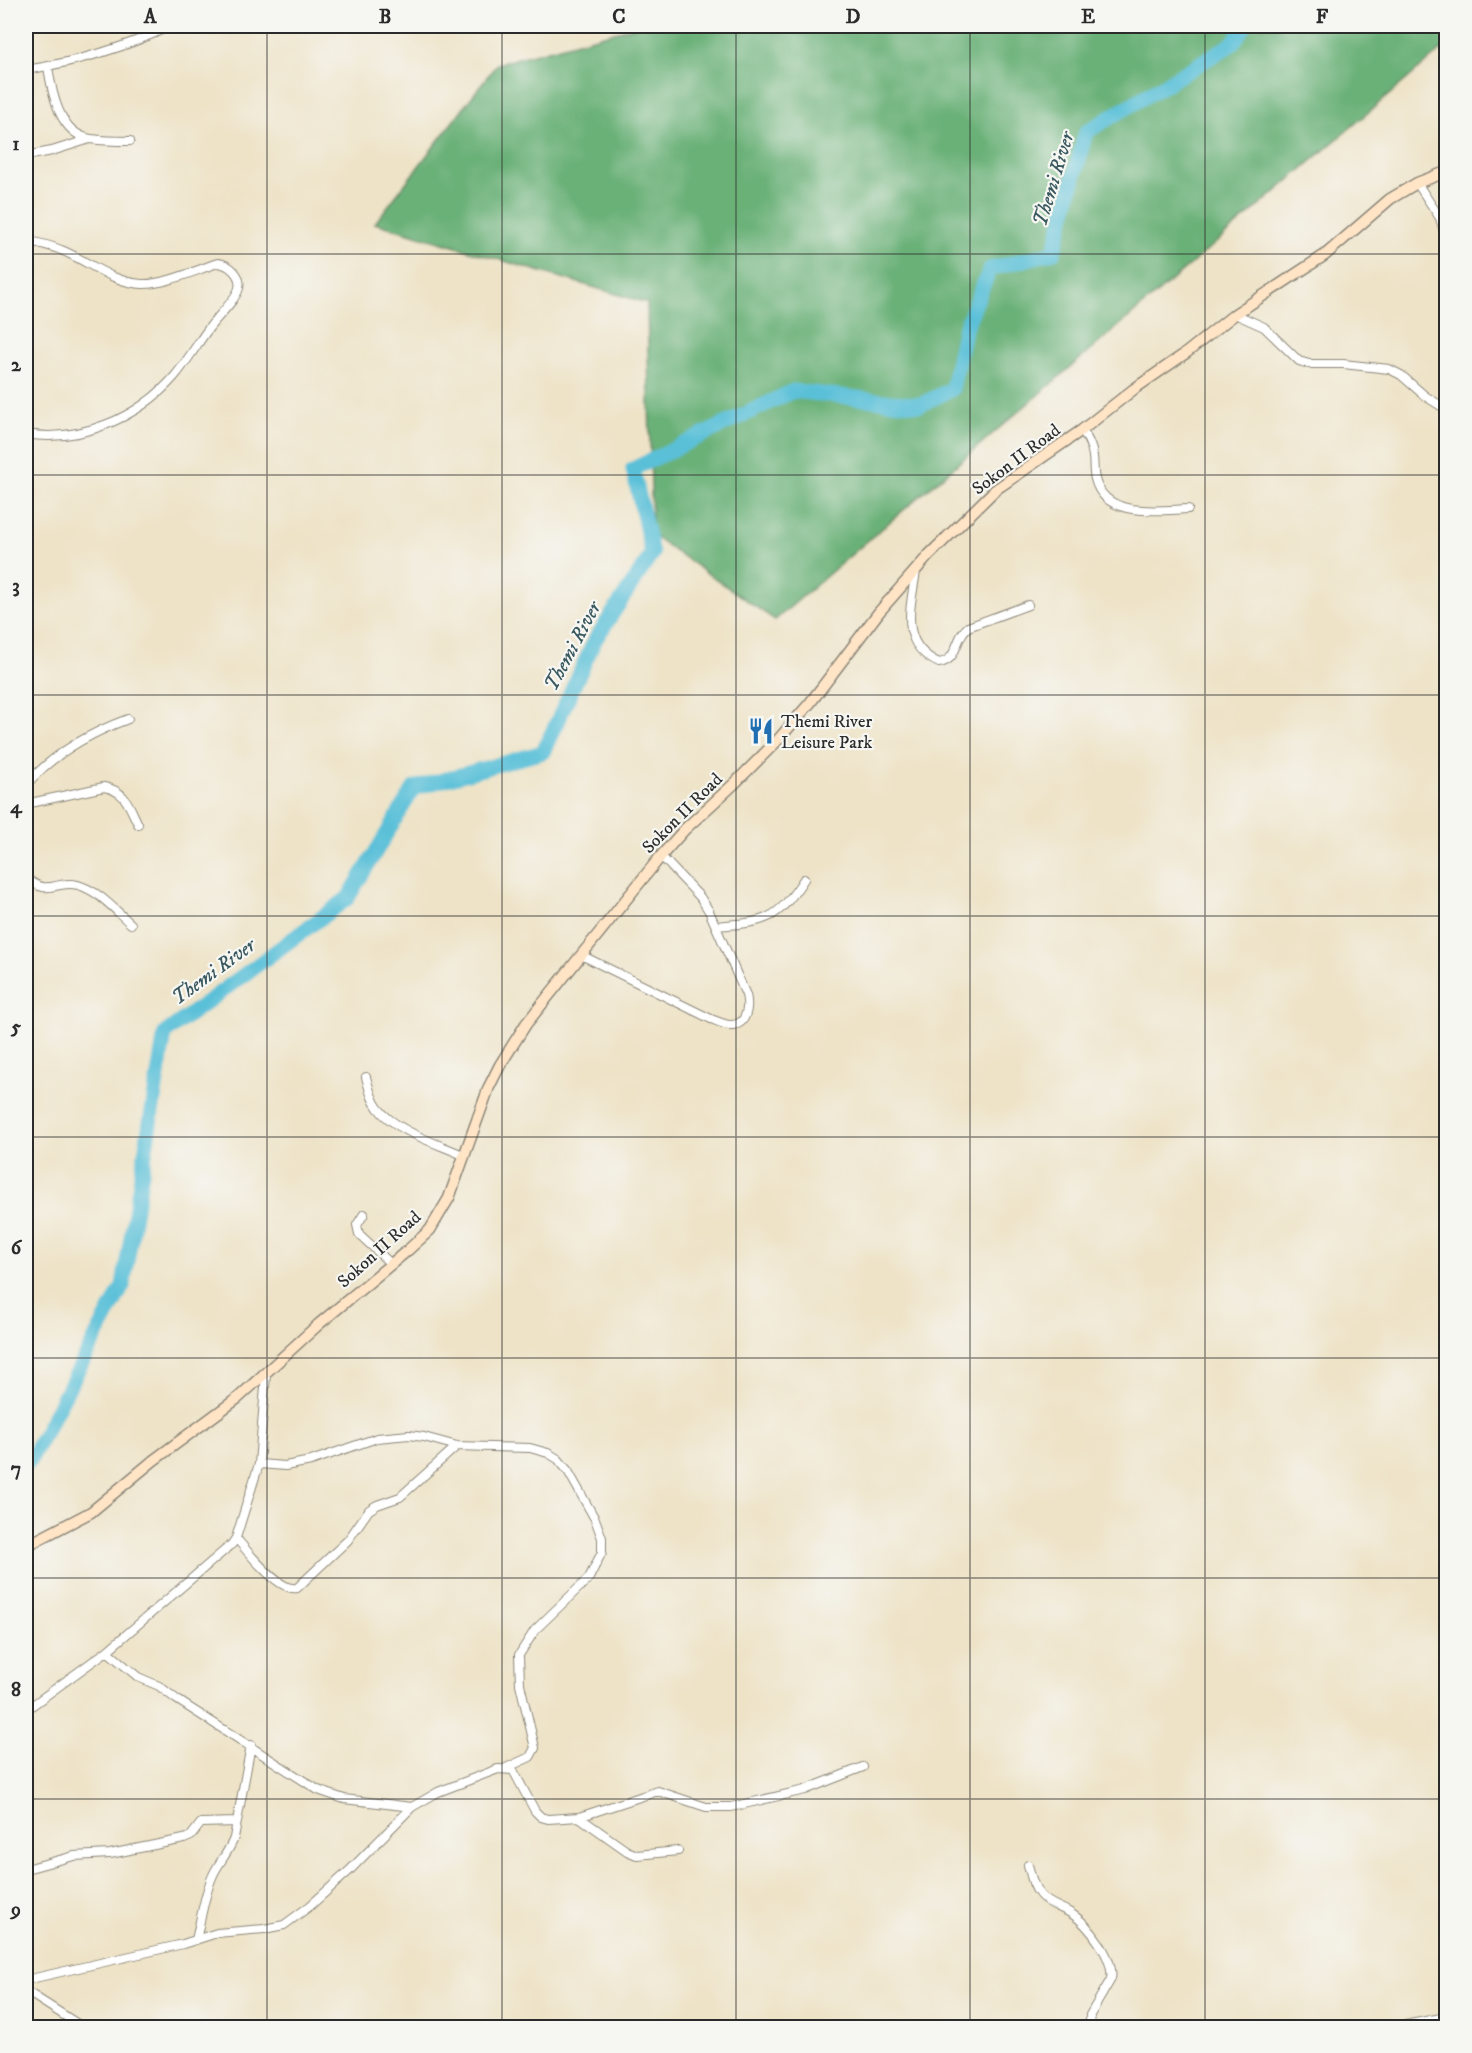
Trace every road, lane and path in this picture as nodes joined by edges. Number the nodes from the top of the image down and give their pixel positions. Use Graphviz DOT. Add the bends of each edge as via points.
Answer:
graph roads {
  1 [pos="170,26"];
  2 [pos="48,67"];
  3 [pos="26,70"];
  4 [pos="90,139"];
  5 [pos="130,141"];
  6 [pos="26,156"];
  7 [pos="1446,172"];
  8 [pos="1417,183"];
  9 [pos="1446,238"];
  10 [pos="26,240"];
  11 [pos="1235,314"];
  12 [pos="1446,410"];
  13 [pos="1082,430"];
  14 [pos="26,434"];
  15 [pos="1188,509"];
  16 [pos="916,571"];
  17 [pos="1028,605"];
  18 [pos="128,719"];
  19 [pos="26,785"];
  20 [pos="26,804"];
  21 [pos="138,824"];
  22 [pos="661,856"];
  23 [pos="26,878"];
  24 [pos="804,879"];
  25 [pos="131,924"];
  26 [pos="717,926"];
  27 [pos="581,955"];
  28 [pos="366,1077"];
  29 [pos="465,1156"];
  30 [pos="364,1214"];
  31 [pos="391,1264"];
  32 [pos="266,1374"];
  33 [pos="457,1446"];
  34 [pos="259,1464"];
  35 [pos="236,1538"];
  36 [pos="26,1546"];
  37 [pos="107,1651"];
  38 [pos="26,1710"];
  39 [pos="251,1745"];
  40 [pos="863,1767"];
  41 [pos="506,1768"];
  42 [pos="412,1807"];
  43 [pos="579,1816"];
  44 [pos="237,1822"];
  45 [pos="678,1851"];
  46 [pos="1028,1865"];
  47 [pos="26,1869"];
  48 [pos="196,1940"];
  49 [pos="26,1980"];
  50 [pos="26,1991"];
  51 [pos="1446,2017"];
  52 [pos="84,2028"];
  53 [pos="992,2028"];
  54 [pos="1026,2028"];
  55 [pos="1090,2028"];
  56 [pos="1390,2028"];
  1 -- 2 [label="street" via="134,43"];
  2 -- 3 [label="street"];
  2 -- 4 [label="street" via="55,102 63,118 70,129"];
  4 -- 5 [label="street"];
  4 -- 6 [label="street"];
  7 -- 8 [label="street, Sokon II Road"];
  8 -- 9 [label="street" via="1437,213"];
  8 -- 11 [label="street, Sokon II Road" via="1390,199 1325,255"];
  10 -- 14 [label="street" via="61,249 124,281 144,284 166,280 218,263 235,272 239,280 239,289 175,375 145,404 126,416 68,435"];
  11 -- 12 [label="street" via="1264,327 1299,361 1389,369"];
  11 -- 13 [label="street, Sokon II Road"];
  13 -- 15 [label="street" via="1093,454 1096,483 1106,498 1127,508"];
  13 -- 16 [label="street, Sokon II Road" via="995,490"];
  16 -- 17 [label="street" via="911,635 919,650 939,663 954,654 960,634 968,627"];
  16 -- 22 [label="street, Sokon II Road" via="785,732"];
  18 -- 19 [label="street" via="85,738"];
  20 -- 21 [label="street" via="104,787 116,789"];
  22 -- 26 [label="street" via="700,897"];
  22 -- 27 [label="street, Sokon II Road"];
  23 -- 25 [label="street" via="48,889 81,886"];
  24 -- 26 [label="street" via="775,915 751,923"];
  26 -- 27 [label="street" via="748,1005 747,1014 737,1024 711,1019"];
  27 -- 29 [label="street, Sokon II Road" via="526,1024 500,1065"];
  28 -- 29 [label="street" via="375,1103 393,1123"];
  29 -- 31 [label="street, Sokon II Road" via="441,1214 421,1239"];
  30 -- 31 [label="street" via="357,1225 360,1234"];
  31 -- 32 [label="street, Sokon II Road"];
  32 -- 34 [label="street"];
  32 -- 36 [label="street, Sokon II Road" via="91,1512"];
  33 -- 34 [label="street" via="424,1437 392,1436 311,1461 285,1466"];
  33 -- 35 [label="street" via="400,1497 369,1510 348,1540 297,1588 291,1590 280,1584"];
  33 -- 41 [label="street" via="531,1448 558,1459 602,1538 602,1552 589,1578 547,1616 521,1649 520,1684 535,1748 530,1757"];
  34 -- 35 [label="street"];
  35 -- 37 [label="street"];
  37 -- 38 [label="street"];
  37 -- 39 [label="street" via="138,1677 159,1686"];
  39 -- 42 [label="street" via="330,1796"];
  39 -- 44 [label="street"];
  40 -- 43 [label="street" via="805,1790 731,1807 697,1806 658,1791"];
  41 -- 42 [label="street" via="438,1792"];
  41 -- 43 [label="street" via="514,1772 541,1817"];
  42 -- 48 [label="street" via="350,1870 284,1925 217,1933"];
  43 -- 45 [label="street" via="637,1855"];
  44 -- 47 [label="street" via="201,1823 184,1839 110,1854 74,1856"];
  44 -- 48 [label="street" via="231,1846 209,1886"];
  46 -- 55 [label="street" via="1038,1893 1083,1924 1110,1964 1111,1979 1090,2015"];
  48 -- 49 [label="street"];
  50 -- 52 [label="street"];
  51 -- 56 [label="street"];
  53 -- 54 [label="street"];
}
